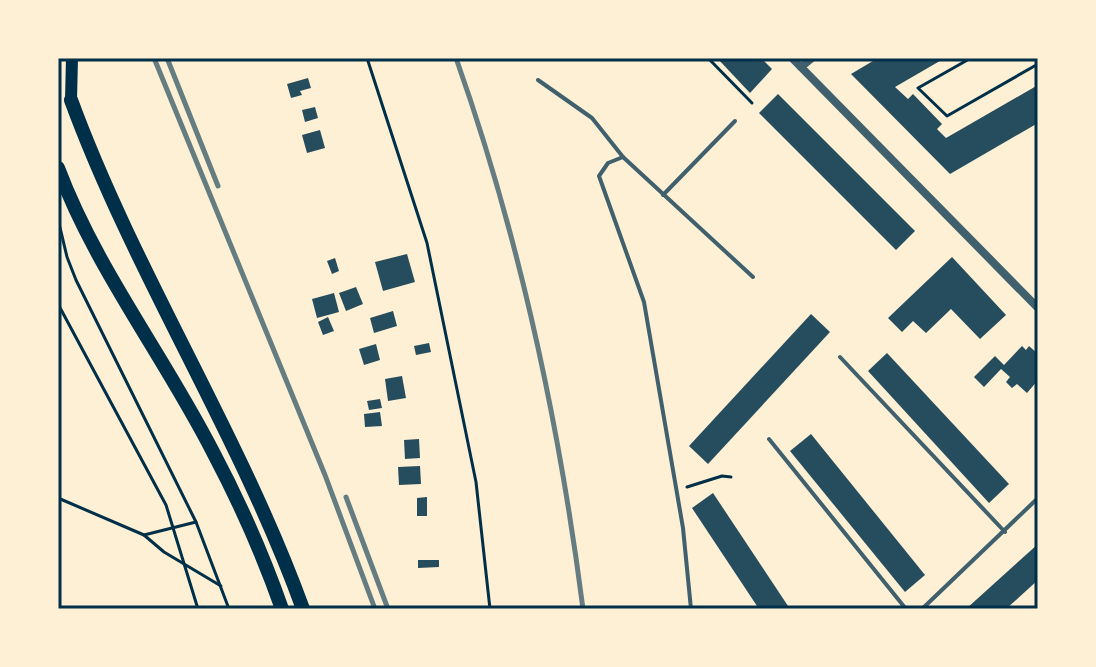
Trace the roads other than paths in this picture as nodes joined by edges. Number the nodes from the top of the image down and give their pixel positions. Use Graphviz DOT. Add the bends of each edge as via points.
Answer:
graph roads {
  1 [pos="72,58"];
  2 [pos="792,58"];
  3 [pos="812,58"];
  4 [pos="801,67"];
  5 [pos="538,80"];
  6 [pos="71,100"];
  7 [pos="735,121"];
  8 [pos="623,157"];
  9 [pos="58,168"];
  10 [pos="663,195"];
  11 [pos="753,277"];
  12 [pos="1038,308"];
  13 [pos="840,357"];
  14 [pos="769,439"];
  15 [pos="1038,498"];
  16 [pos="1005,532"];
  17 [pos="282,609"];
  18 [pos="303,609"];
  19 [pos="691,609"];
  20 [pos="906,609"];
  21 [pos="922,609"];
  1 -- 6 [label="main road"];
  2 -- 4 [label="street"];
  3 -- 4 [label="street"];
  4 -- 12 [label="street"];
  5 -- 8 [label="lane" via="592,118"];
  6 -- 18 [label="highway" via="282,552"];
  7 -- 10 [label="lane"];
  8 -- 10 [label="lane"];
  8 -- 19 [label="lane" via="608,163 599,176 644,302 683,528"];
  9 -- 17 [label="highway" via="106,269 213,451"];
  10 -- 11 [label="lane"];
  13 -- 16 [label="lane"];
  14 -- 20 [label="lane"];
  15 -- 16 [label="lane"];
  16 -- 21 [label="lane"];
}
